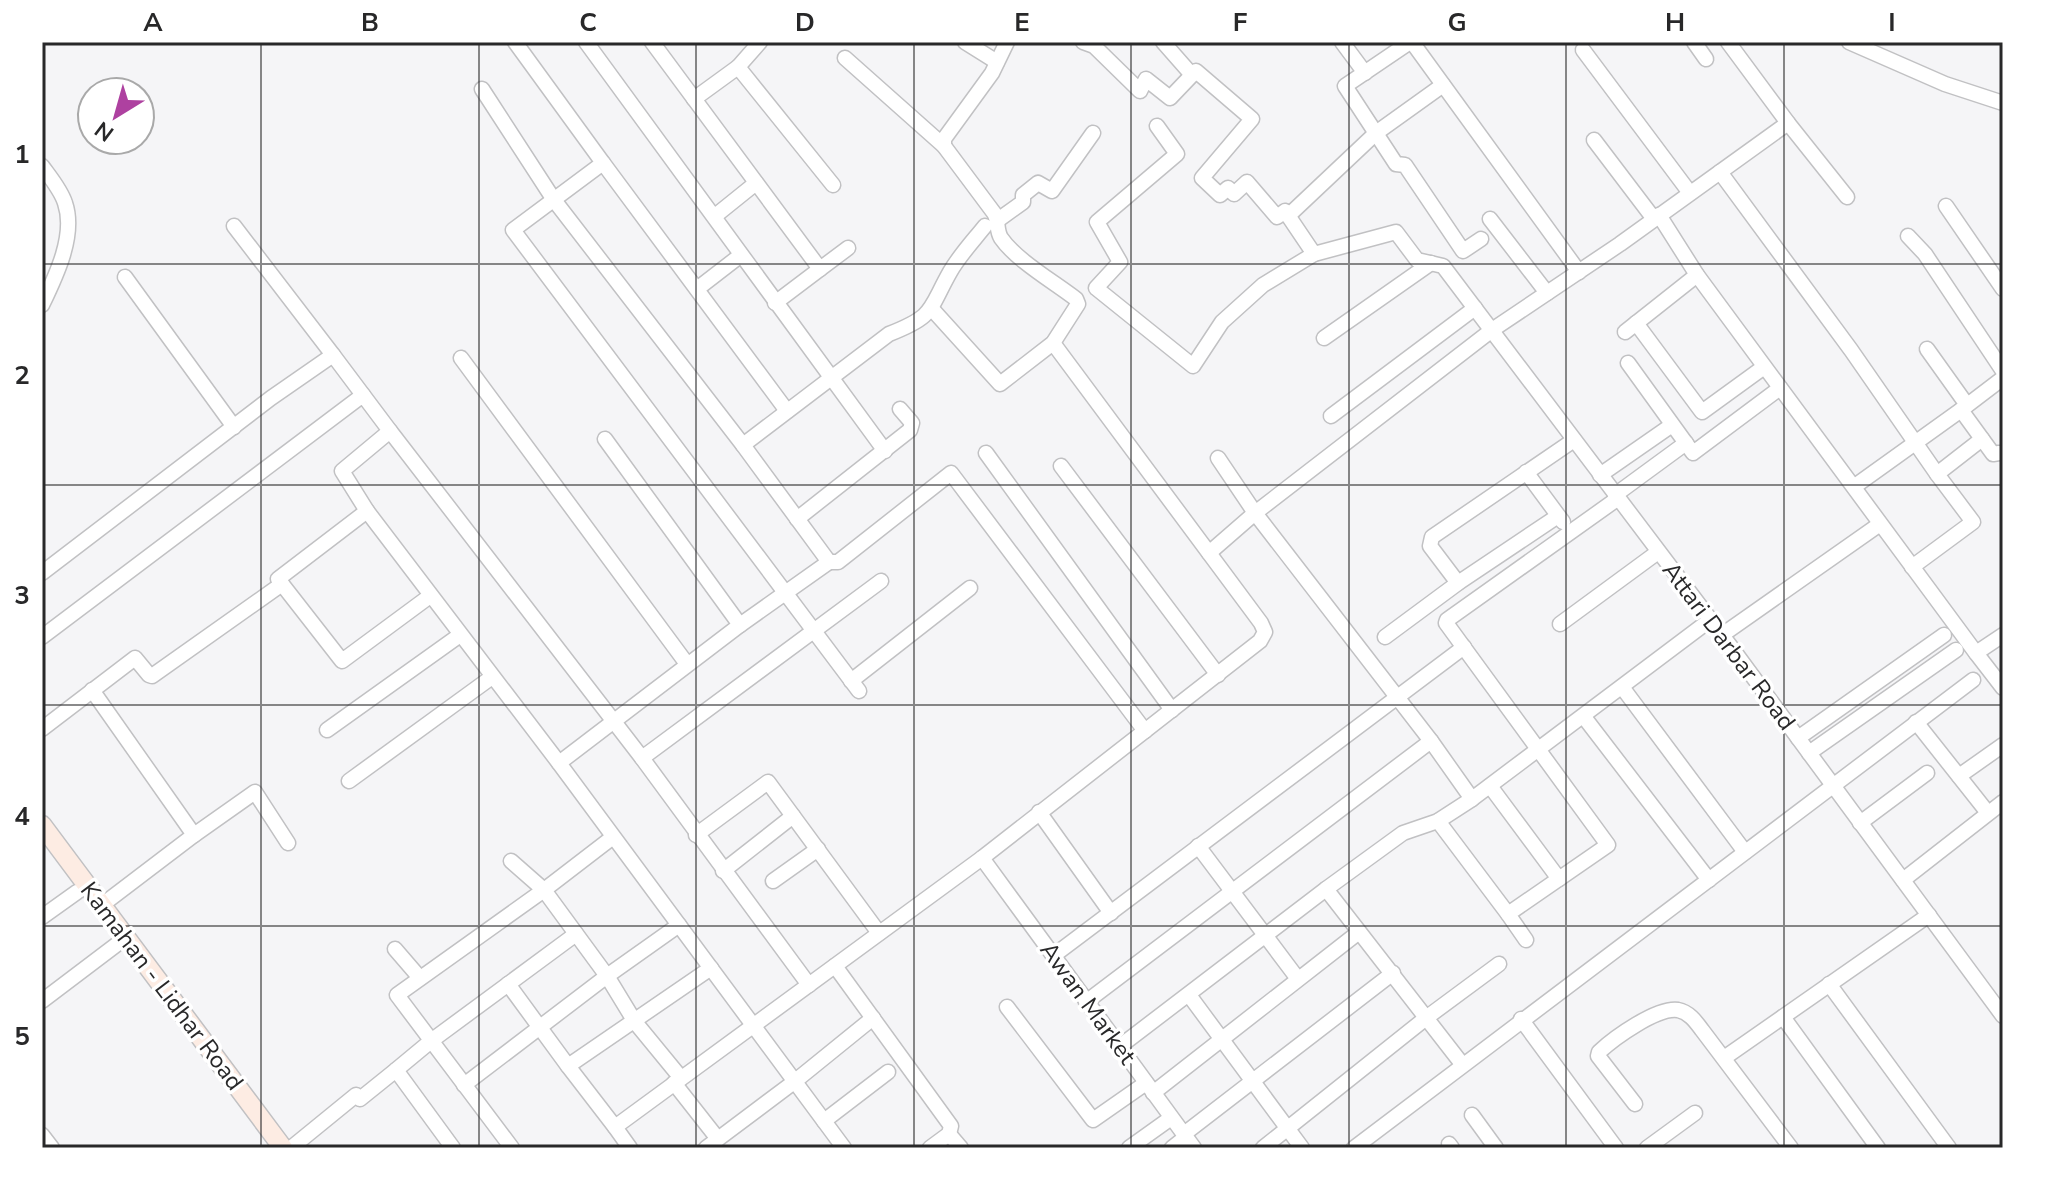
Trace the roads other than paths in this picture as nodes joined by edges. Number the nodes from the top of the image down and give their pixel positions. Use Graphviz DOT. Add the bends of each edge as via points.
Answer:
graph roads {
  1 [pos="515,42"];
  2 [pos="586,42"];
  3 [pos="652,42"];
  4 [pos="760,42"];
  5 [pos="965,42"];
  6 [pos="1007,42"];
  7 [pos="1083,42"];
  8 [pos="1163,42"];
  9 [pos="1342,42"];
  10 [pos="1411,42"];
  11 [pos="1694,42"];
  12 [pos="1728,42"];
  13 [pos="1849,42"];
  14 [pos="1583,50"];
  15 [pos="845,58"];
  16 [pos="1706,59"];
  17 [pos="997,62"];
  18 [pos="738,67"];
  19 [pos="1365,73"];
  20 [pos="1192,75"];
  21 [pos="1443,85"];
  22 [pos="482,89"];
  23 [pos="694,99"];
  24 [pos="2001,100"];
  25 [pos="1788,123"];
  26 [pos="1157,126"];
  27 [pos="1093,133"];
  28 [pos="1376,133"];
  29 [pos="1594,140"];
  30 [pos="944,146"];
  31 [pos="603,163"];
  32 [pos="42,166"];
  33 [pos="1720,172"];
  34 [pos="756,183"];
  35 [pos="833,185"];
  36 [pos="1690,193"];
  37 [pos="1847,197"];
  38 [pos="554,200"];
  39 [pos="1946,206"];
  40 [pos="715,216"];
  41 [pos="1288,216"];
  42 [pos="1657,217"];
  43 [pos="1490,219"];
  44 [pos="992,223"];
  45 [pos="234,226"];
  46 [pos="1908,236"];
  47 [pos="1481,239"];
  48 [pos="848,248"];
  49 [pos="1314,254"];
  50 [pos="741,255"];
  51 [pos="1431,263"];
  52 [pos="820,269"];
  53 [pos="1579,272"];
  54 [pos="1697,275"];
  55 [pos="125,277"];
  56 [pos="1096,288"];
  57 [pos="697,289"];
  58 [pos="2003,289"];
  59 [pos="1547,293"];
  60 [pos="775,303"];
  61 [pos="1078,304"];
  62 [pos="42,305"];
  63 [pos="1475,308"];
  64 [pos="932,309"];
  65 [pos="1492,330"];
  66 [pos="1324,338"];
  67 [pos="1053,343"];
  68 [pos="1927,349"];
  69 [pos="333,355"];
  70 [pos="461,358"];
  71 [pos="1628,363"];
  72 [pos="1764,367"];
  73 [pos="2003,371"];
  74 [pos="2003,378"];
  75 [pos="830,379"];
  76 [pos="1780,388"];
  77 [pos="363,395"];
  78 [pos="1964,407"];
  79 [pos="900,409"];
  80 [pos="787,411"];
  81 [pos="1331,416"];
  82 [pos="1672,425"];
  83 [pos="234,427"];
  84 [pos="390,431"];
  85 [pos="605,439"];
  86 [pos="1982,439"];
  87 [pos="1574,440"];
  88 [pos="1916,442"];
  89 [pos="1686,443"];
  90 [pos="743,445"];
  91 [pos="885,451"];
  92 [pos="986,453"];
  93 [pos="2002,453"];
  94 [pos="1218,458"];
  95 [pos="1061,466"];
  96 [pos="1526,472"];
  97 [pos="1937,474"];
  98 [pos="1600,475"];
  99 [pos="1855,486"];
  100 [pos="1616,497"];
  101 [pos="367,511"];
  102 [pos="1255,513"];
  103 [pos="1558,516"];
  104 [pos="797,519"];
  105 [pos="1880,524"];
  106 [pos="1570,532"];
  107 [pos="1658,552"];
  108 [pos="1209,553"];
  109 [pos="829,562"];
  110 [pos="1912,567"];
  111 [pos="42,573"];
  112 [pos="881,581"];
  113 [pos="1458,583"];
  114 [pos="282,584"];
  115 [pos="970,588"];
  116 [pos="784,592"];
  117 [pos="430,596"];
  118 [pos="1710,620"];
  119 [pos="1560,624"];
  120 [pos="740,625"];
  121 [pos="814,631"];
  122 [pos="460,635"];
  123 [pos="1722,635"];
  124 [pos="1944,635"];
  125 [pos="2003,635"];
  126 [pos="42,637"];
  127 [pos="1385,637"];
  128 [pos="1464,647"];
  129 [pos="1956,650"];
  130 [pos="1976,653"];
  131 [pos="687,664"];
  132 [pos="1218,675"];
  133 [pos="492,677"];
  134 [pos="1973,680"];
  135 [pos="1622,687"];
  136 [pos="2003,688"];
  137 [pos="92,690"];
  138 [pos="1397,697"];
  139 [pos="1172,710"];
  140 [pos="1584,717"];
  141 [pos="613,720"];
  142 [pos="1916,722"];
  143 [pos="42,729"];
  144 [pos="327,730"];
  145 [pos="1145,731"];
  146 [pos="1798,738"];
  147 [pos="1431,741"];
  148 [pos="2003,745"];
  149 [pos="1540,750"];
  150 [pos="1809,753"];
  151 [pos="642,758"];
  152 [pos="559,763"];
  153 [pos="1927,773"];
  154 [pos="1959,776"];
  155 [pos="349,781"];
  156 [pos="1832,784"];
  157 [pos="1490,786"];
  158 [pos="1472,799"];
  159 [pos="2003,802"];
  160 [pos="1039,812"];
  161 [pos="1988,813"];
  162 [pos="793,816"];
  163 [pos="1438,821"];
  164 [pos="1860,823"];
  165 [pos="42,825"];
  166 [pos="194,835"];
  167 [pos="696,835"];
  168 [pos="613,837"];
  169 [pos="288,843"];
  170 [pos="42,846"];
  171 [pos="1198,846"];
  172 [pos="818,849"];
  173 [pos="1745,852"];
  174 [pos="982,858"];
  175 [pos="511,861"];
  176 [pos="723,871"];
  177 [pos="1559,879"];
  178 [pos="1709,880"];
  179 [pos="1903,880"];
  180 [pos="773,881"];
  181 [pos="1326,889"];
  182 [pos="544,890"];
  183 [pos="1232,890"];
  184 [pos="77,892"];
  185 [pos="102,905"];
  186 [pos="1111,913"];
  187 [pos="1508,914"];
  188 [pos="1929,915"];
  189 [pos="42,917"];
  190 [pos="679,925"];
  191 [pos="1359,932"];
  192 [pos="879,933"];
  193 [pos="576,934"];
  194 [pos="1265,935"];
  195 [pos="1526,940"];
  196 [pos="116,945"];
  197 [pos="395,949"];
  198 [pos="1053,956"];
  199 [pos="1499,964"];
  200 [pos="835,966"];
  201 [pos="711,968"];
  202 [pos="1393,973"];
  203 [pos="607,976"];
  204 [pos="420,978"];
  205 [pos="1298,979"];
  206 [pos="508,984"];
  207 [pos="1829,984"];
  208 [pos="809,985"];
  209 [pos="1189,995"];
  210 [pos="42,1001"];
  211 [pos="1086,1002"];
  212 [pos="1007,1007"];
  213 [pos="2003,1016"];
  214 [pos="1783,1017"];
  215 [pos="873,1018"];
  216 [pos="1426,1018"];
  217 [pos="1521,1019"];
  218 [pos="635,1022"];
  219 [pos="753,1025"];
  220 [pos="540,1027"];
  221 [pos="1222,1040"];
  222 [pos="431,1041"];
  223 [pos="1119,1047"];
  224 [pos="1724,1058"];
  225 [pos="1462,1064"];
  226 [pos="568,1066"];
  227 [pos="396,1070"];
  228 [pos="888,1072"];
  229 [pos="678,1081"];
  230 [pos="794,1082"];
  231 [pos="1254,1083"];
  232 [pos="464,1085"];
  233 [pos="1149,1088"];
  234 [pos="1635,1104"];
  235 [pos="1695,1113"];
  236 [pos="1472,1115"];
  237 [pos="1171,1118"];
  238 [pos="824,1121"];
  239 [pos="615,1127"];
  240 [pos="1288,1129"];
  241 [pos="949,1134"];
  242 [pos="42,1135"];
  243 [pos="1188,1140"];
  244 [pos="1668,1142"];
  245 [pos="712,1144"];
  246 [pos="52,1148"];
  247 [pos="267,1148"];
  248 [pos="283,1148"];
  249 [pos="291,1148"];
  250 [pos="453,1148"];
  251 [pos="512,1148"];
  252 [pos="630,1148"];
  253 [pos="844,1148"];
  254 [pos="930,1148"];
  255 [pos="961,1148"];
  256 [pos="1129,1148"];
  257 [pos="1172,1148"];
  258 [pos="1263,1148"];
  259 [pos="1302,1148"];
  260 [pos="1354,1148"];
  261 [pos="1496,1148"];
  262 [pos="1616,1148"];
  263 [pos="1647,1148"];
  264 [pos="1791,1148"];
  265 [pos="1878,1148"];
  266 [pos="1949,1148"];
  1 -- 31 [label="street"];
  2 -- 40 [label="street"];
  3 -- 23 [label="street"];
  4 -- 18 [label="street"];
  5 -- 17 [label="street"];
  6 -- 17 [label="street"];
  7 -- 20 [label="street" via="1094,46 1140,91 1146,79 1170,98"];
  8 -- 20 [label="street"];
  9 -- 19 [label="street"];
  10 -- 19 [label="street"];
  10 -- 21 [label="street"];
  11 -- 16 [label="street"];
  12 -- 25 [label="street"];
  13 -- 24 [label="street" via="1945,84"];
  14 -- 36 [label="street"];
  15 -- 30 [label="street"];
  17 -- 30 [label="street"];
  18 -- 23 [label="street"];
  18 -- 35 [label="street"];
  19 -- 28 [label="street" via="1345,86"];
  20 -- 41 [label="street" via="1196,71 1252,119 1202,178 1220,195 1228,188 1234,194 1247,182 1277,217 1285,211"];
  21 -- 28 [label="street"];
  21 -- 53 [label="street"];
  22 -- 38 [label="street"];
  23 -- 34 [label="street"];
  25 -- 33 [label="street"];
  25 -- 37 [label="street"];
  26 -- 56 [label="street" via="1177,154 1097,222 1120,262"];
  27 -- 44 [label="street" via="1052,191 1038,183 1023,195 1023,202"];
  28 -- 41 [label="street"];
  28 -- 47 [label="street" via="1396,164 1405,165 1463,251"];
  29 -- 42 [label="street"];
  30 -- 44 [label="street"];
  31 -- 38 [label="street"];
  31 -- 57 [label="street"];
  32 -- 62 [label="street" via="70,220"];
  33 -- 36 [label="street"];
  33 -- 88 [label="street"];
  34 -- 40 [label="street"];
  34 -- 52 [label="street"];
  36 -- 42 [label="street"];
  38 -- 90 [label="street"];
  38 -- 116 [label="street" via="513,230"];
  39 -- 58 [label="street"];
  40 -- 50 [label="street"];
  41 -- 49 [label="street"];
  42 -- 53 [label="street"];
  42 -- 54 [label="street"];
  43 -- 59 [label="street"];
  44 -- 61 [label="street" via="1017,253"];
  44 -- 64 [label="street" via="951,270"];
  45 -- 69 [label="street"];
  46 -- 73 [label="street"];
  48 -- 52 [label="street"];
  49 -- 51 [label="street, Attari Darbar Road" via="1396,232 1417,260"];
  49 -- 56 [label="street" via="1263,285 1222,322 1193,366"];
  50 -- 57 [label="street"];
  50 -- 60 [label="street"];
  51 -- 63 [label="street, Attari Darbar Road" via="1443,266"];
  51 -- 66 [label="street"];
  52 -- 60 [label="street"];
  53 -- 59 [label="street"];
  54 -- 72 [label="street"];
  54 -- 72 [label="street" via="1630,328 1702,412"];
  55 -- 83 [label="street"];
  56 -- 61 [label="street"];
  57 -- 80 [label="street"];
  59 -- 65 [label="street"];
  60 -- 75 [label="street"];
  61 -- 67 [label="street"];
  63 -- 65 [label="street, Attari Darbar Road"];
  63 -- 81 [label="street"];
  64 -- 67 [label="street" via="1000,384"];
  64 -- 75 [label="street"];
  65 -- 87 [label="street, Attari Darbar Road"];
  65 -- 102 [label="street"];
  67 -- 108 [label="street"];
  68 -- 78 [label="street"];
  69 -- 77 [label="street"];
  69 -- 83 [label="street"];
  70 -- 131 [label="street"];
  71 -- 82 [label="street"];
  72 -- 76 [label="street"];
  74 -- 78 [label="street"];
  75 -- 80 [label="street"];
  75 -- 91 [label="street"];
  76 -- 89 [label="street" via="1693,453"];
  76 -- 99 [label="street"];
  77 -- 84 [label="street"];
  77 -- 126 [label="street"];
  78 -- 86 [label="street"];
  78 -- 88 [label="street"];
  79 -- 91 [label="street" via="913,427"];
  80 -- 90 [label="street"];
  82 -- 89 [label="street"];
  82 -- 98 [label="street"];
  83 -- 111 [label="street"];
  84 -- 101 [label="street" via="342,471"];
  84 -- 141 [label="street"];
  85 -- 120 [label="street"];
  86 -- 93 [label="street" via="1993,454"];
  86 -- 97 [label="street"];
  87 -- 96 [label="street"];
  87 -- 98 [label="street, Attari Darbar Road"];
  88 -- 97 [label="street"];
  88 -- 99 [label="street"];
  89 -- 100 [label="street"];
  90 -- 104 [label="street"];
  91 -- 104 [label="street"];
  92 -- 139 [label="street"];
  94 -- 102 [label="street"];
  95 -- 132 [label="street"];
  96 -- 103 [label="street"];
  96 -- 113 [label="street" via="1432,537 1430,546"];
  97 -- 110 [label="street" via="1973,522"];
  98 -- 100 [label="street, Attari Darbar Road"];
  99 -- 105 [label="street"];
  100 -- 106 [label="street"];
  100 -- 107 [label="street, Attari Darbar Road"];
  101 -- 114 [label="street" via="278,579"];
  101 -- 117 [label="street"];
  102 -- 108 [label="street"];
  102 -- 138 [label="street"];
  103 -- 106 [label="street"];
  103 -- 113 [label="street"];
  104 -- 109 [label="street"];
  105 -- 110 [label="street"];
  105 -- 123 [label="street"];
  106 -- 128 [label="street" via="1447,620"];
  107 -- 118 [label="street, Attari Darbar Road"];
  107 -- 119 [label="street"];
  108 -- 132 [label="street" via="1265,632"];
  109 -- 116 [label="street"];
  109 -- 145 [label="street" via="838,562 951,473"];
  110 -- 130 [label="street"];
  112 -- 121 [label="street"];
  113 -- 127 [label="street"];
  114 -- 117 [label="street" via="342,661"];
  114 -- 137 [label="street" via="152,676 135,658"];
  115 -- 121 [label="street" via="855,686"];
  116 -- 120 [label="street"];
  116 -- 121 [label="street"];
  117 -- 122 [label="street"];
  118 -- 123 [label="street, Attari Darbar Road"];
  118 -- 135 [label="street"];
  120 -- 131 [label="street"];
  121 -- 151 [label="street"];
  122 -- 133 [label="street"];
  122 -- 144 [label="street"];
  123 -- 146 [label="street, Attari Darbar Road"];
  124 -- 146 [label="street"];
  125 -- 130 [label="street"];
  128 -- 138 [label="street"];
  128 -- 149 [label="street"];
  129 -- 150 [label="street"];
  130 -- 136 [label="street"];
  131 -- 141 [label="street"];
  132 -- 139 [label="street"];
  133 -- 152 [label="street"];
  133 -- 155 [label="street"];
  134 -- 142 [label="street"];
  135 -- 140 [label="street"];
  135 -- 173 [label="street"];
  137 -- 143 [label="street"];
  137 -- 166 [label="street"];
  138 -- 147 [label="street"];
  138 -- 171 [label="street"];
  139 -- 145 [label="street"];
  140 -- 149 [label="street"];
  140 -- 178 [label="street"];
  141 -- 151 [label="street"];
  141 -- 152 [label="street"];
  142 -- 154 [label="street"];
  142 -- 156 [label="street"];
  145 -- 160 [label="street"];
  146 -- 150 [label="street, Attari Darbar Road"];
  147 -- 158 [label="street"];
  147 -- 183 [label="street"];
  148 -- 154 [label="street"];
  149 -- 157 [label="street"];
  149 -- 177 [label="street" via="1608,845"];
  150 -- 156 [label="street, Attari Darbar Road"];
  151 -- 167 [label="street"];
  152 -- 168 [label="street"];
  153 -- 164 [label="street"];
  154 -- 161 [label="street"];
  156 -- 164 [label="street, Attari Darbar Road"];
  156 -- 173 [label="street"];
  157 -- 158 [label="street"];
  157 -- 177 [label="street"];
  158 -- 163 [label="street"];
  159 -- 161 [label="street"];
  160 -- 174 [label="street"];
  160 -- 186 [label="street"];
  161 -- 179 [label="street"];
  162 -- 167 [label="street" via="768,782"];
  162 -- 172 [label="street"];
  162 -- 176 [label="street"];
  163 -- 181 [label="street" via="1403,833"];
  163 -- 187 [label="street"];
  164 -- 179 [label="street, Attari Darbar Road"];
  165 -- 185 [label="main road, Kamahan - Lidhar Road"];
  166 -- 169 [label="street" via="255,792"];
  166 -- 185 [label="street"];
  167 -- 176 [label="street"];
  168 -- 182 [label="street"];
  168 -- 190 [label="street"];
  170 -- 184 [label="main road, Kamahan - Lidhar Road"];
  171 -- 183 [label="street"];
  171 -- 186 [label="street"];
  172 -- 180 [label="street"];
  172 -- 192 [label="street"];
  173 -- 178 [label="street"];
  174 -- 192 [label="street"];
  174 -- 198 [label="street, Awan Market"];
  175 -- 182 [label="street"];
  176 -- 208 [label="street"];
  177 -- 187 [label="street"];
  178 -- 217 [label="street"];
  179 -- 188 [label="street, Attari Darbar Road"];
  181 -- 191 [label="street"];
  181 -- 194 [label="street"];
  182 -- 193 [label="street"];
  182 -- 204 [label="street"];
  183 -- 194 [label="street"];
  183 -- 211 [label="street"];
  184 -- 189 [label="street"];
  184 -- 196 [label="main road, Kamahan - Lidhar Road"];
  185 -- 248 [label="main road, Kamahan - Lidhar Road"];
  186 -- 198 [label="street"];
  187 -- 195 [label="street"];
  188 -- 207 [label="street"];
  188 -- 213 [label="street, Attari Darbar Road"];
  190 -- 201 [label="street"];
  190 -- 203 [label="street"];
  191 -- 202 [label="street"];
  191 -- 205 [label="street"];
  192 -- 200 [label="street"];
  193 -- 203 [label="street"];
  193 -- 206 [label="street"];
  194 -- 205 [label="street"];
  194 -- 209 [label="street"];
  196 -- 210 [label="street"];
  196 -- 247 [label="main road, Kamahan - Lidhar Road"];
  197 -- 204 [label="street"];
  198 -- 211 [label="street, Awan Market"];
  199 -- 216 [label="street"];
  200 -- 208 [label="street"];
  200 -- 215 [label="street"];
  201 -- 218 [label="street"];
  201 -- 219 [label="street"];
  202 -- 216 [label="street"];
  202 -- 231 [label="street"];
  203 -- 218 [label="street"];
  203 -- 220 [label="street"];
  204 -- 222 [label="street" via="397,995"];
  205 -- 221 [label="street"];
  206 -- 220 [label="street"];
  206 -- 222 [label="street"];
  207 -- 214 [label="street"];
  207 -- 266 [label="street"];
  208 -- 219 [label="street"];
  209 -- 221 [label="street"];
  209 -- 223 [label="street"];
  211 -- 223 [label="street, Awan Market"];
  212 -- 233 [label="street" via="1093,1120"];
  214 -- 224 [label="street"];
  214 -- 265 [label="street"];
  215 -- 230 [label="street"];
  215 -- 241 [label="street" via="951,1126"];
  216 -- 225 [label="street"];
  216 -- 240 [label="street"];
  217 -- 225 [label="street"];
  217 -- 262 [label="street"];
  218 -- 226 [label="street"];
  218 -- 229 [label="street"];
  219 -- 229 [label="street"];
  219 -- 230 [label="street"];
  220 -- 226 [label="street"];
  220 -- 232 [label="street"];
  221 -- 231 [label="street"];
  221 -- 233 [label="street"];
  222 -- 227 [label="street"];
  222 -- 232 [label="street"];
  223 -- 233 [label="street, Awan Market"];
  224 -- 234 [label="street" via="1681,1010 1650,1017 1598,1056"];
  224 -- 264 [label="street"];
  225 -- 260 [label="street"];
  226 -- 239 [label="street"];
  227 -- 249 [label="street"];
  227 -- 250 [label="street"];
  228 -- 238 [label="street"];
  229 -- 239 [label="street"];
  229 -- 245 [label="street"];
  230 -- 238 [label="street"];
  230 -- 245 [label="street"];
  231 -- 240 [label="street"];
  231 -- 243 [label="street"];
  232 -- 251 [label="street"];
  233 -- 237 [label="street, Awan Market"];
  235 -- 244 [label="street"];
  236 -- 261 [label="street"];
  237 -- 243 [label="street, Awan Market"];
  237 -- 256 [label="street"];
  238 -- 253 [label="street"];
  239 -- 252 [label="street"];
  240 -- 258 [label="street"];
  240 -- 259 [label="street"];
  241 -- 254 [label="street"];
  241 -- 255 [label="street"];
  242 -- 246 [label="street"];
  243 -- 257 [label="street"];
  244 -- 263 [label="street"];
}
